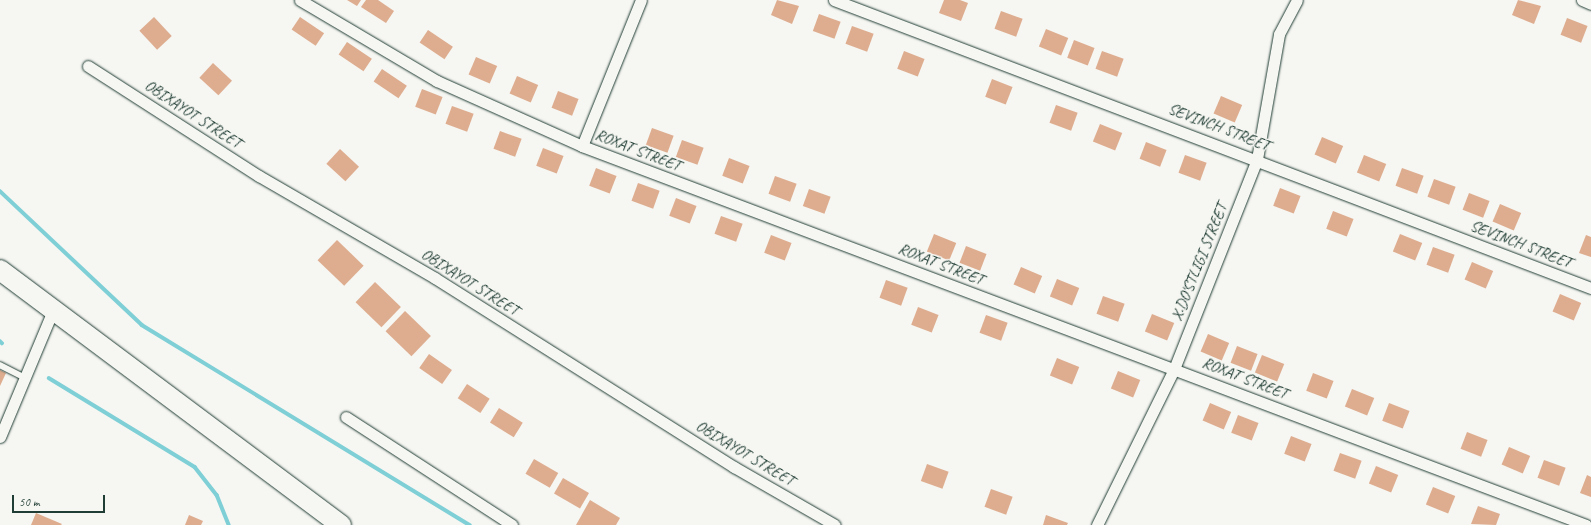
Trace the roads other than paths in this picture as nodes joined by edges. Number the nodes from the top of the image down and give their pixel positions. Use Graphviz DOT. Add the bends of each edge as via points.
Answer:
graph roads {
  1 [pos="300,0"];
  2 [pos="641,0"];
  3 [pos="834,0"];
  4 [pos="1296,0"];
  5 [pos="1582,0"];
  6 [pos="1591,4"];
  7 [pos="88,66"];
  8 [pos="582,146"];
  9 [pos="1258,159"];
  10 [pos="0,270"];
  11 [pos="1591,288"];
  12 [pos="53,310"];
  13 [pos="0,364"];
  14 [pos="1174,369"];
  15 [pos="24,378"];
  16 [pos="346,417"];
  17 [pos="0,437"];
  18 [pos="341,525"];
  19 [pos="512,525"];
  20 [pos="835,525"];
  21 [pos="1097,525"];
  22 [pos="1586,525"];
  1 -- 8 [label="street, ROXAT STREET" via="437,81"];
  2 -- 8 [label="street"];
  3 -- 9 [label="street, SEVINCH STREET"];
  4 -- 9 [label="street, X.DO'STLIGI STREET" via="1279,34"];
  5 -- 6 [label="street"];
  7 -- 20 [label="street, OBIXAYOT STREET" via="260,176 435,278 734,467"];
  8 -- 14 [label="street, ROXAT STREET"];
  9 -- 11 [label="street, SEVINCH STREET"];
  9 -- 14 [label="street, X.DO'STLIGI STREET"];
  10 -- 12 [label="highway"];
  12 -- 15 [label="street"];
  12 -- 18 [label="highway"];
  13 -- 15 [label="lane"];
  14 -- 21 [label="street, X.DO'STLIGI STREET"];
  14 -- 22 [label="street, ROXAT STREET"];
  15 -- 17 [label="street"];
  16 -- 19 [label="street"];
}
